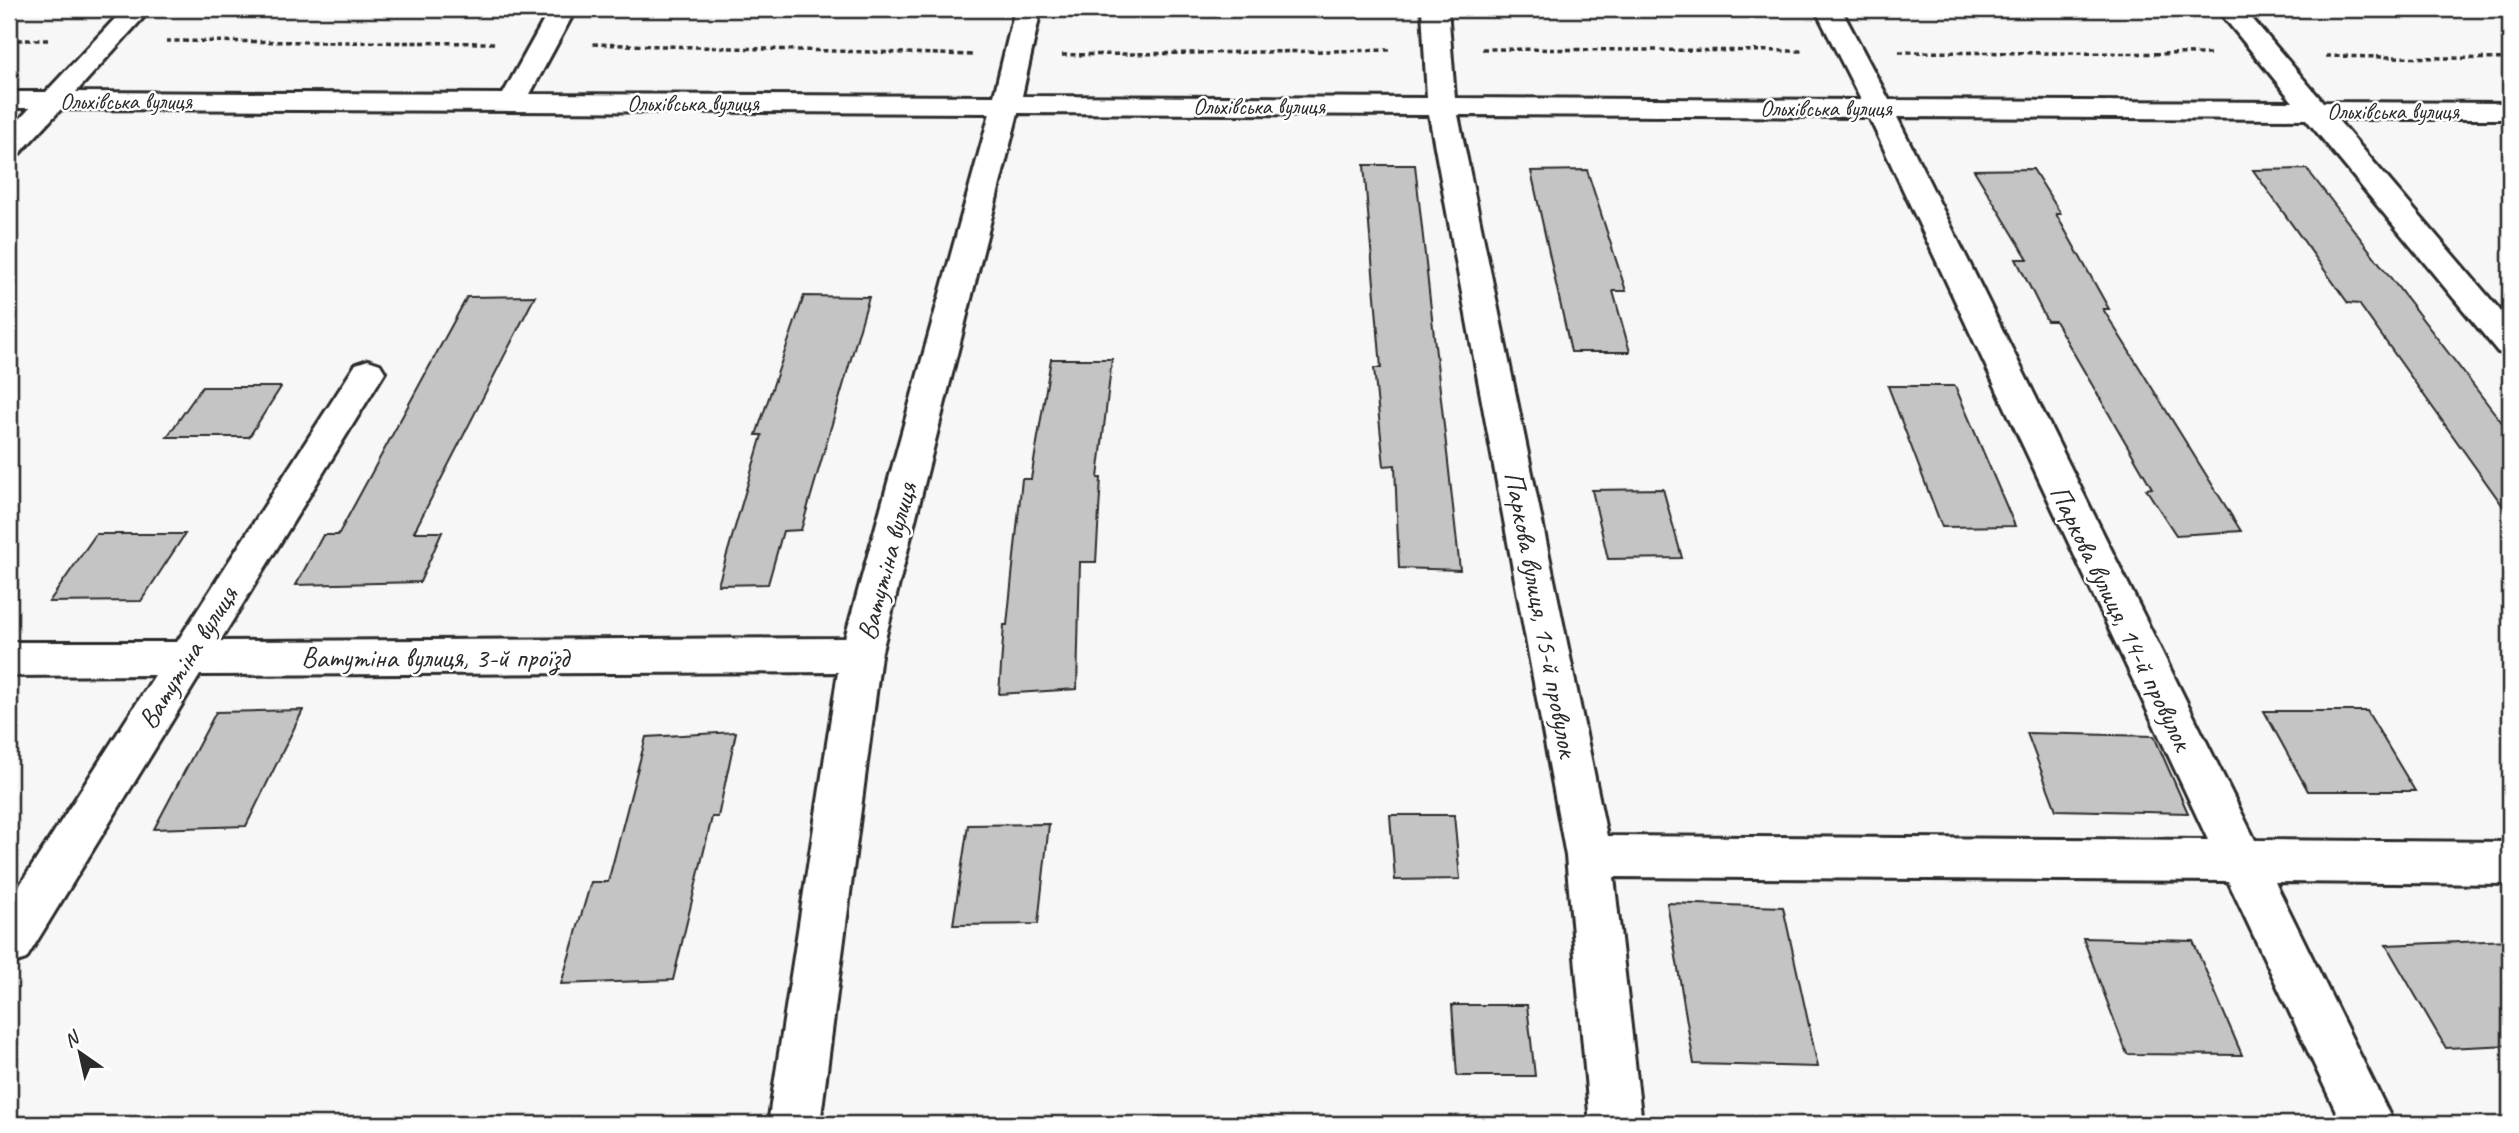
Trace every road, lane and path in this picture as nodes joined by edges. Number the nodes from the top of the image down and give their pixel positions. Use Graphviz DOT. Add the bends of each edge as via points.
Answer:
graph roads {
  1 [pos="138,9"];
  2 [pos="563,9"];
  3 [pos="1028,9"];
  4 [pos="1435,9"];
  5 [pos="1828,9"];
  6 [pos="2230,9"];
  7 [pos="9,40"];
  8 [pos="108,40"];
  9 [pos="542,43"];
  10 [pos="1440,49"];
  11 [pos="1849,52"];
  12 [pos="2269,54"];
  13 [pos="1018,56"];
  14 [pos="2510,59"];
  15 [pos="9,100"];
  16 [pos="55,100"];
  17 [pos="512,103"];
  18 [pos="1006,104"];
  19 [pos="1442,107"];
  20 [pos="1879,108"];
  21 [pos="2317,110"];
  22 [pos="2510,111"];
  23 [pos="9,148"];
  24 [pos="2510,344"];
  25 [pos="368,372"];
  26 [pos="861,655"];
  27 [pos="185,658"];
  28 [pos="9,659"];
  29 [pos="1589,856"];
  30 [pos="2239,861"];
  31 [pos="2510,863"];
  32 [pos="9,943"];
  33 [pos="794,1124"];
  34 [pos="1616,1124"];
  35 [pos="2368,1124"];
  1 -- 8 [label="street"];
  2 -- 9 [label="street"];
  3 -- 13 [label="street, Ватутіна вулиця"];
  4 -- 10 [label="street, Паркова вулиця, 15-й провулок"];
  5 -- 11 [label="street, Паркова вулиця, 14-й провулок"];
  6 -- 12 [label="street"];
  7 -- 8 [label="path"];
  8 -- 9 [label="path"];
  8 -- 16 [label="street"];
  9 -- 13 [label="path"];
  9 -- 17 [label="street"];
  10 -- 11 [label="path"];
  10 -- 13 [label="path"];
  10 -- 19 [label="street, Паркова вулиця, 15-й провулок"];
  11 -- 12 [label="path"];
  11 -- 20 [label="street, Паркова вулиця, 14-й провулок"];
  12 -- 14 [label="path"];
  12 -- 21 [label="street"];
  13 -- 18 [label="street, Ватутіна вулиця"];
  15 -- 16 [label="street, Ольхівська вулиця"];
  16 -- 17 [label="street, Ольхівська вулиця"];
  16 -- 23 [label="street"];
  17 -- 18 [label="street, Ольхівська вулиця"];
  18 -- 19 [label="street, Ольхівська вулиця"];
  18 -- 26 [label="street, Ватутіна вулиця"];
  19 -- 20 [label="street, Ольхівська вулиця"];
  19 -- 29 [label="street, Паркова вулиця, 15-й провулок"];
  20 -- 21 [label="street, Ольхівська вулиця"];
  20 -- 30 [label="street, Паркова вулиця, 14-й провулок"];
  21 -- 22 [label="street, Ольхівська вулиця"];
  21 -- 24 [label="street"];
  25 -- 27 [label="street, Ватутіна вулиця"];
  26 -- 27 [label="street, Ватутіна вулиця, 3-й проїзд"];
  26 -- 33 [label="street, Ватутіна вулиця"];
  27 -- 28 [label="street, Ватутіна вулиця, 3-й проїзд"];
  27 -- 32 [label="street, Ватутіна вулиця"];
  29 -- 30 [label="street"];
  29 -- 34 [label="street, Паркова вулиця, 15-й провулок"];
  30 -- 31 [label="street"];
  30 -- 35 [label="street, Паркова вулиця, 14-й провулок"];
}
